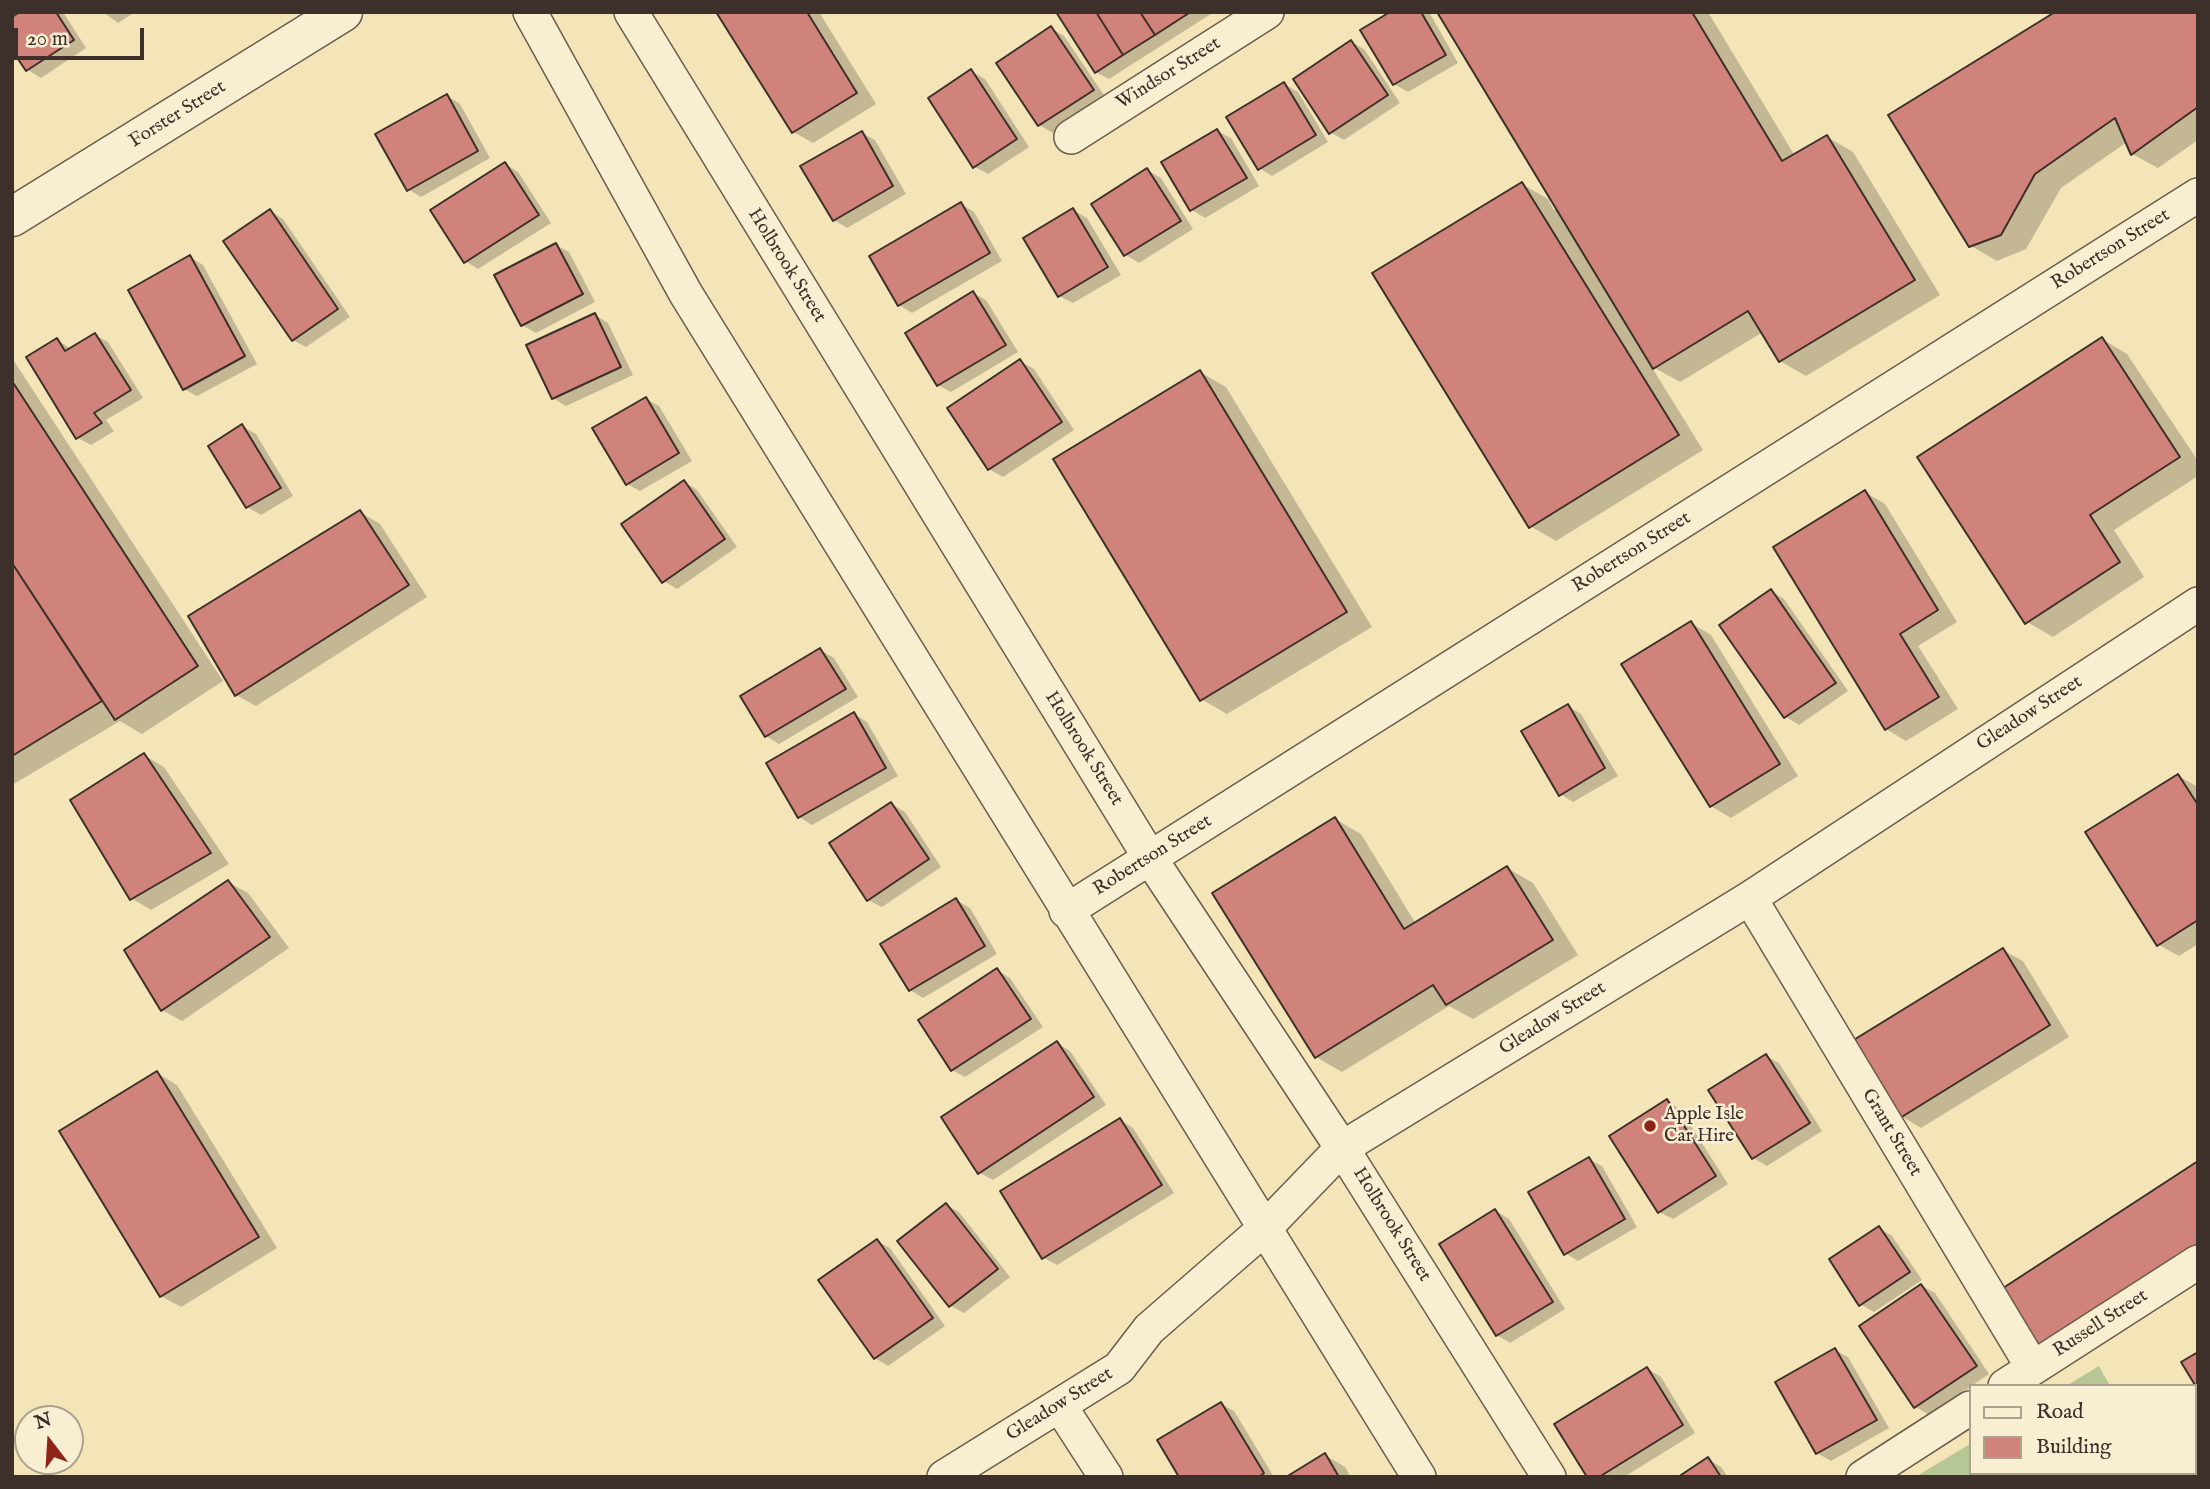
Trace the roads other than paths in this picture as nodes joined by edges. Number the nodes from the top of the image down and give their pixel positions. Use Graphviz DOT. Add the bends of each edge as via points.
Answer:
graph roads {
  1 [pos="343,12"];
  2 [pos="530,12"];
  3 [pos="631,12"];
  4 [pos="1267,12"];
  5 [pos="1071,137"];
  6 [pos="2198,195"];
  7 [pos="12,217"];
  8 [pos="2198,604"];
  9 [pos="1150,858"];
  10 [pos="1750,898"];
  11 [pos="1066,911"];
  12 [pos="1342,1149"];
  13 [pos="1264,1229"];
  14 [pos="2198,1262"];
  15 [pos="2033,1368"];
  16 [pos="2008,1384"];
  17 [pos="1060,1406"];
  18 [pos="1968,1409"];
  19 [pos="944,1477"];
  20 [pos="1106,1477"];
  21 [pos="1419,1477"];
  22 [pos="1549,1477"];
  23 [pos="1863,1477"];
  1 -- 7 [label="street, Forster Street"];
  2 -- 11 [label="street" via="686,294"];
  3 -- 9 [label="street, Holbrook Street"];
  4 -- 5 [label="street, Windsor Street"];
  6 -- 9 [label="street, Robertson Street"];
  8 -- 10 [label="street, Gleadow Street"];
  9 -- 11 [label="street, Robertson Street"];
  9 -- 12 [label="street, Holbrook Street"];
  10 -- 12 [label="street, Gleadow Street"];
  10 -- 15 [label="street, Grant Street"];
  11 -- 13 [label="street"];
  12 -- 13 [label="street, Gleadow Street"];
  12 -- 22 [label="street, Holbrook Street"];
  13 -- 17 [label="street, Gleadow Street" via="1149,1329 1119,1368"];
  13 -- 21 [label="street"];
  14 -- 15 [label="street, Russell Street"];
  15 -- 16 [label="street, Russell Street"];
  17 -- 19 [label="street, Gleadow Street"];
  17 -- 20 [label="street"];
  18 -- 23 [label="street"];
}
